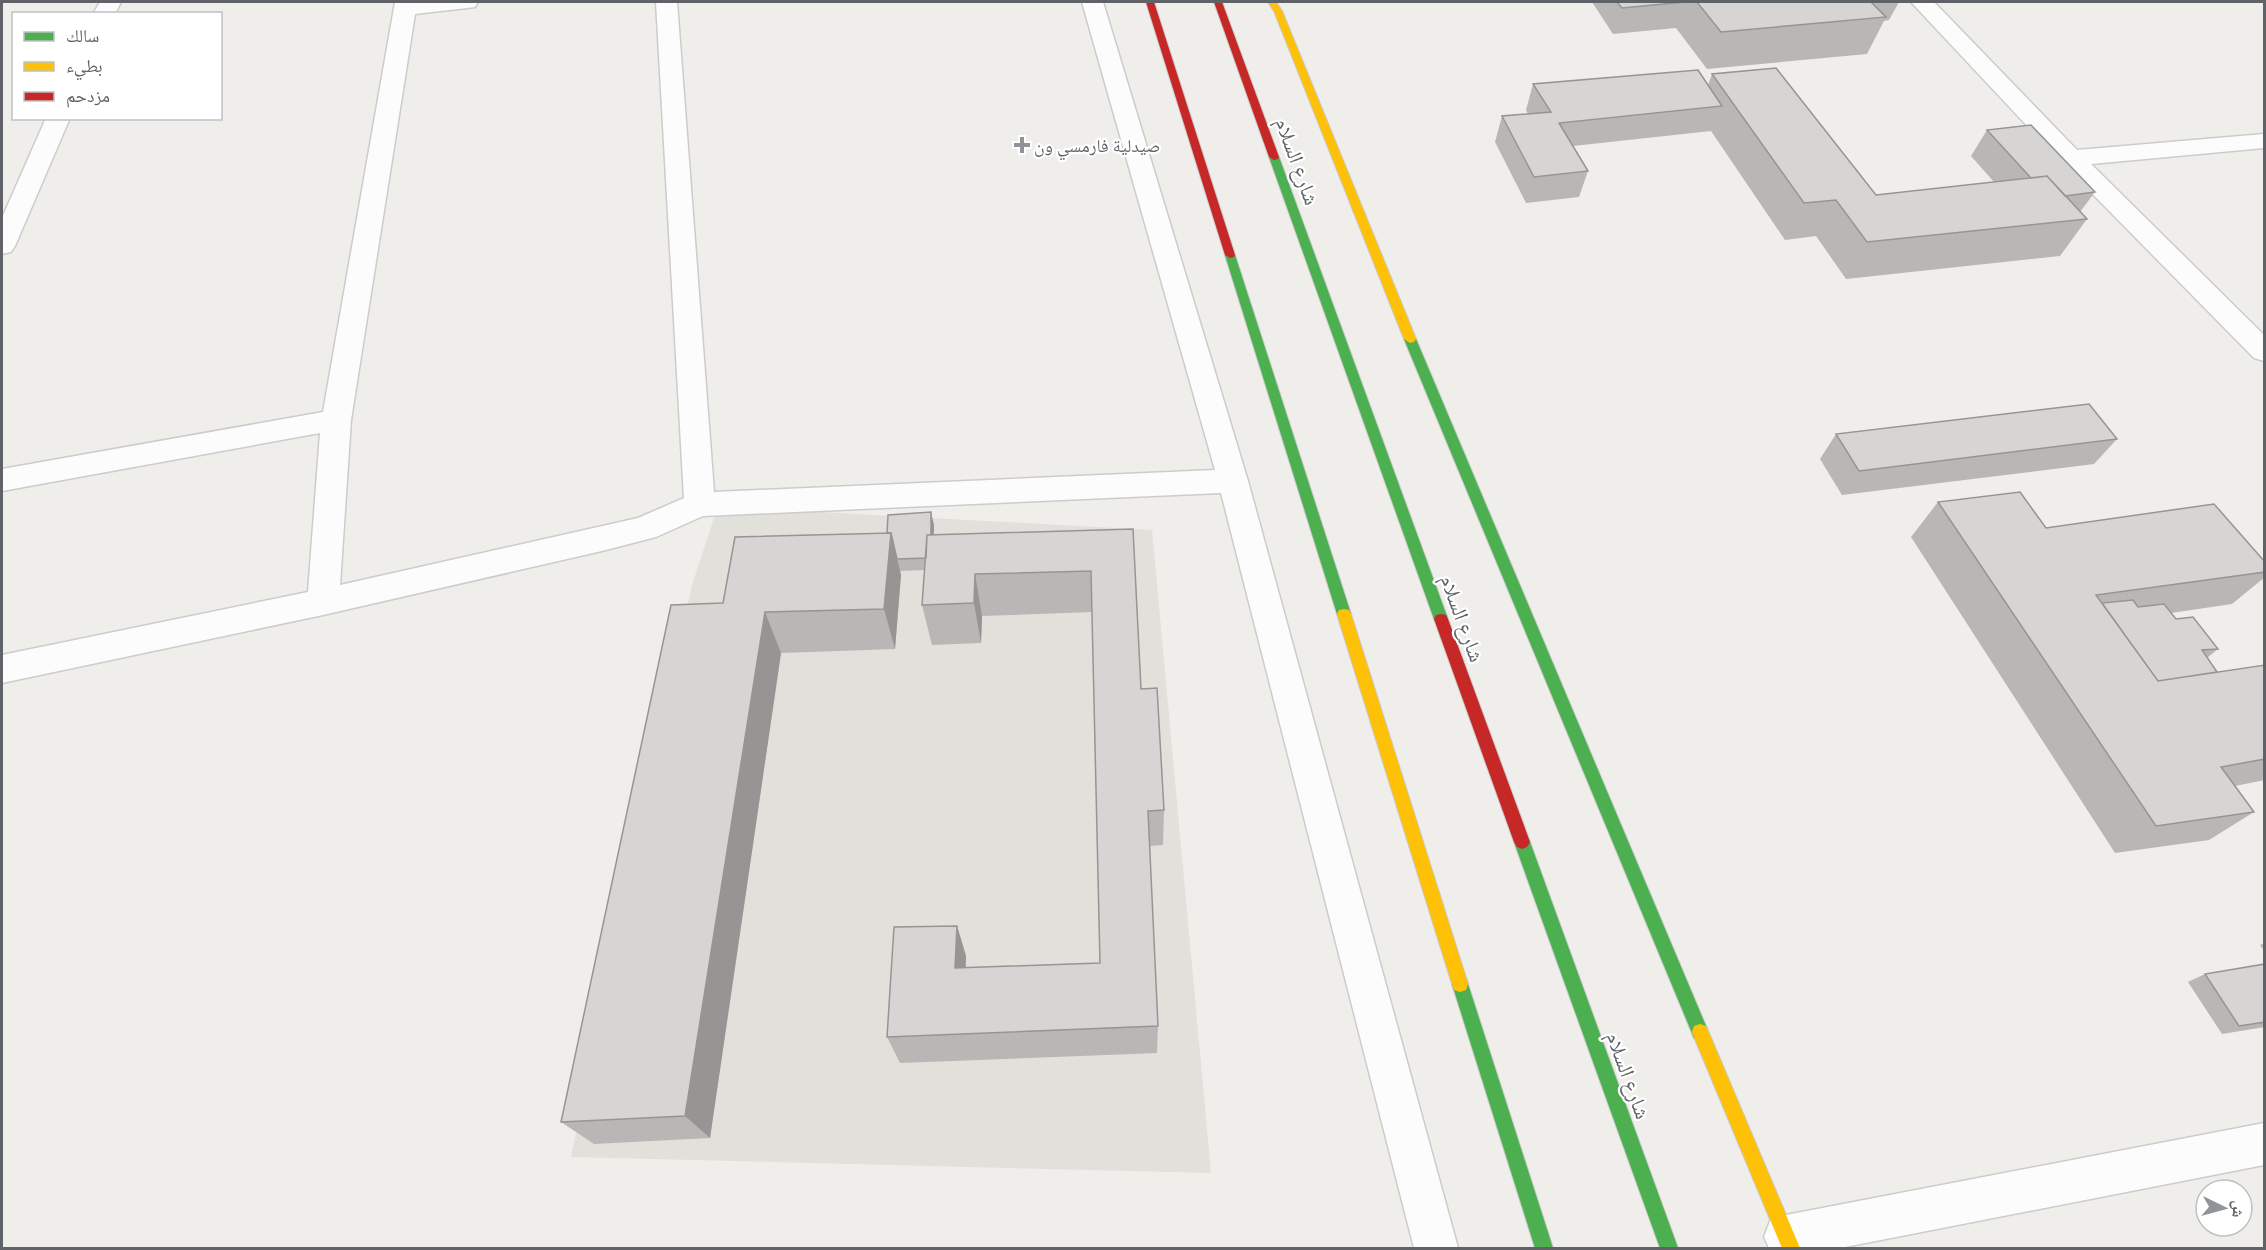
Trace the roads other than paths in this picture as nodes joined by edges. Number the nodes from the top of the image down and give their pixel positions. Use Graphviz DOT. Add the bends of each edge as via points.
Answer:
graph roads {
  1 [pos="467,2"];
  2 [pos="666,2"];
  3 [pos="1093,2"];
  4 [pos="1150,2"];
  5 [pos="1218,2"];
  6 [pos="1272,2"];
  7 [pos="1922,2"];
  8 [pos="405,5"];
  9 [pos="57,120"];
  10 [pos="2265,141"];
  11 [pos="2071,158"];
  12 [pos="2,246"];
  13 [pos="2265,351"];
  14 [pos="336,420"];
  15 [pos="2,480"];
  16 [pos="1233,481"];
  17 [pos="700,504"];
  18 [pos="323,602"];
  19 [pos="2,669"];
  20 [pos="2265,1143"];
  21 [pos="1788,1243"];
  22 [pos="1436,1248"];
  23 [pos="1544,1248"];
  24 [pos="1669,1248"];
  1 -- 8 [label="street"];
  2 -- 17 [label="street"];
  3 -- 16 [label="street"];
  4 -- 23 [label="main road"];
  5 -- 24 [label="main road, شارع السلام"];
  6 -- 21 [label="main road"];
  7 -- 11 [label="street"];
  8 -- 14 [label="street"];
  9 -- 12 [label="street"];
  10 -- 11 [label="street"];
  11 -- 13 [label="street"];
  14 -- 15 [label="street"];
  14 -- 18 [label="street"];
  16 -- 17 [label="street"];
  16 -- 22 [label="street"];
  17 -- 18 [label="street" via="645,528"];
  18 -- 19 [label="street"];
  20 -- 21 [label="street"];
}
